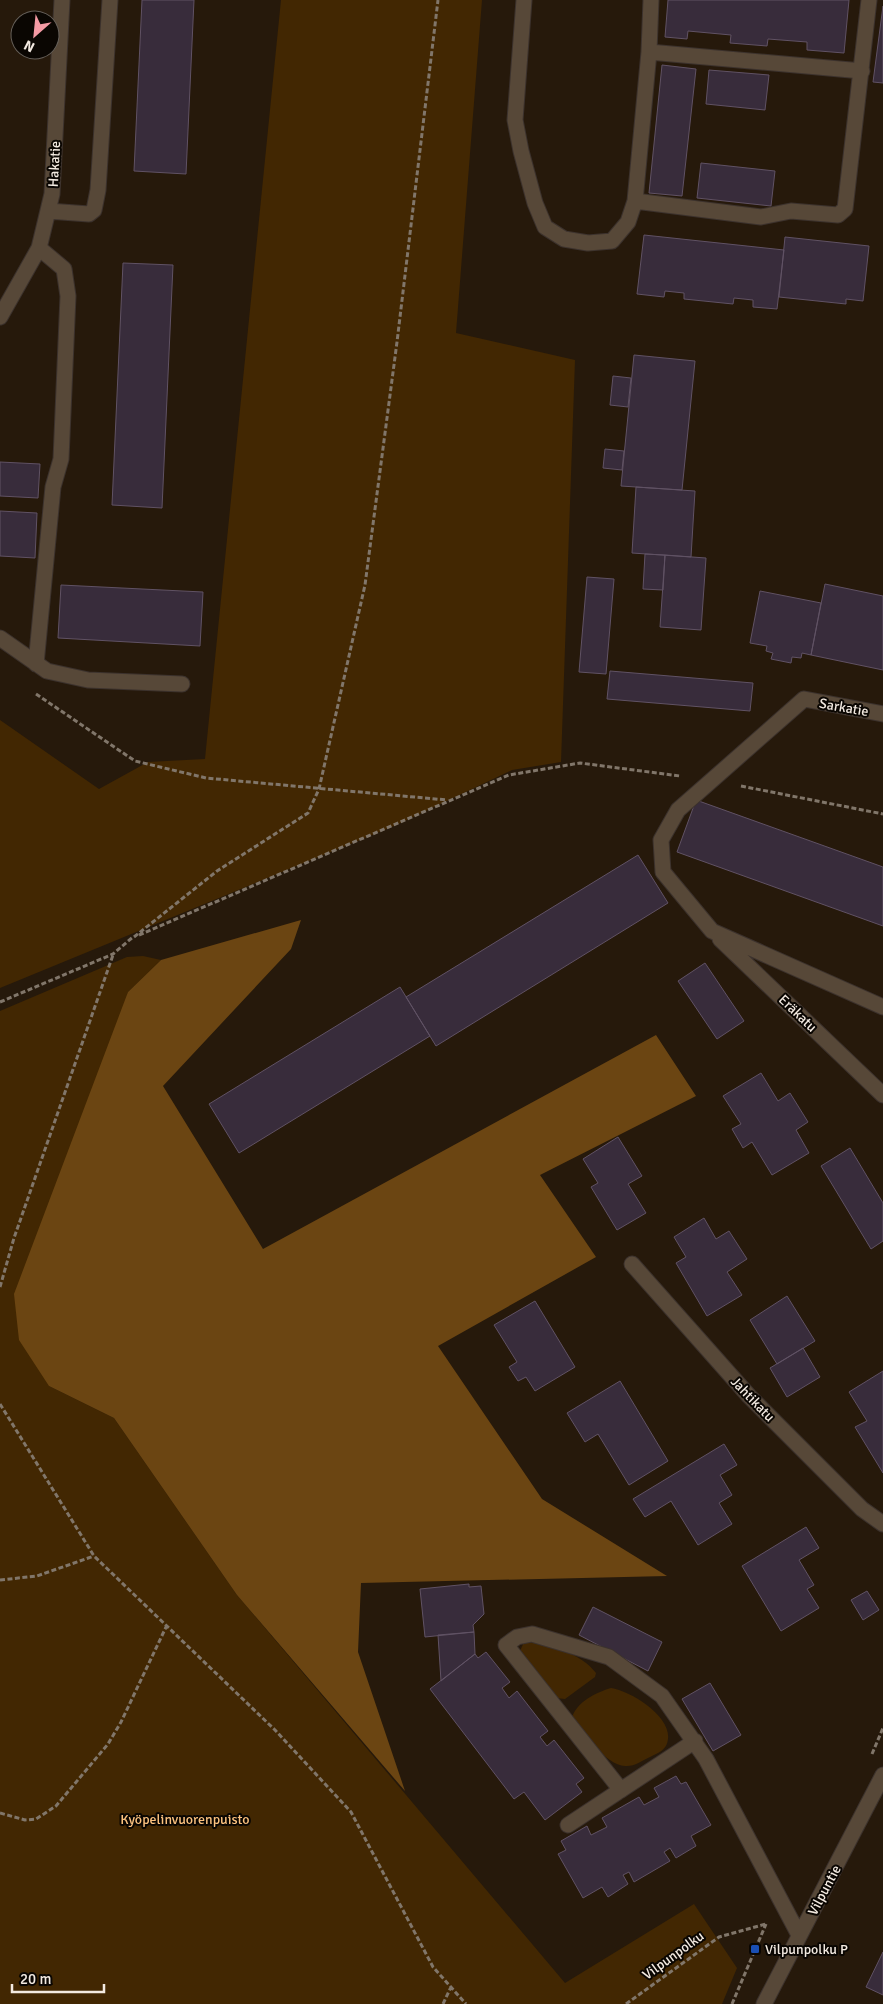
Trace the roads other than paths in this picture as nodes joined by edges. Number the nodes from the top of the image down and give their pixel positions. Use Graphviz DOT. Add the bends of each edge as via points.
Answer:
graph roads {
  1 [pos="62,0"];
  2 [pos="110,0"];
  3 [pos="524,0"];
  4 [pos="650,0"];
  5 [pos="869,0"];
  6 [pos="649,52"];
  7 [pos="862,71"];
  8 [pos="634,201"];
  9 [pos="48,211"];
  10 [pos="39,248"];
  11 [pos="0,317"];
  12 [pos="0,638"];
  13 [pos="36,664"];
  14 [pos="182,684"];
  15 [pos="804,700"];
  16 [pos="883,714"];
  17 [pos="712,931"];
  18 [pos="883,1007"];
  19 [pos="883,1095"];
  20 [pos="632,1264"];
  21 [pos="883,1524"];
  22 [pos="695,1741"];
  23 [pos="883,1775"];
  24 [pos="621,1790"];
  25 [pos="568,1825"];
  26 [pos="799,1935"];
  27 [pos="764,2004"];
  1 -- 9 [label="street, Hakatie" via="52,194"];
  2 -- 9 [label="street" via="94,210 89,214"];
  3 -- 8 [label="street" via="514,120 535,203 545,227 564,239 588,243 612,241 628,222"];
  4 -- 6 [label="street"];
  5 -- 7 [label="street"];
  6 -- 7 [label="street"];
  6 -- 8 [label="street"];
  7 -- 8 [label="street" via="848,201 838,215 791,211 761,217"];
  9 -- 10 [label="street, Hakatie"];
  10 -- 11 [label="street, Hakatie"];
  10 -- 13 [label="street" via="64,269 68,296 61,459 52,486"];
  12 -- 13 [label="street"];
  13 -- 14 [label="street" via="46,672 88,680"];
  15 -- 16 [label="street, Sarkatie"];
  15 -- 17 [label="street, Eräkatu" via="678,810 662,840 663,872"];
  17 -- 18 [label="street"];
  17 -- 19 [label="street, Eräkatu"];
  20 -- 21 [label="street, Jahtikatu" via="749,1396 862,1509"];
  22 -- 24 [label="street"];
  22 -- 24 [label="street" via="662,1696 609,1657 532,1634 517,1637 506,1645"];
  22 -- 26 [label="street"];
  23 -- 26 [label="street, Vilpuntie"];
  24 -- 25 [label="street"];
  26 -- 27 [label="street, Vilpuntie"];
}
